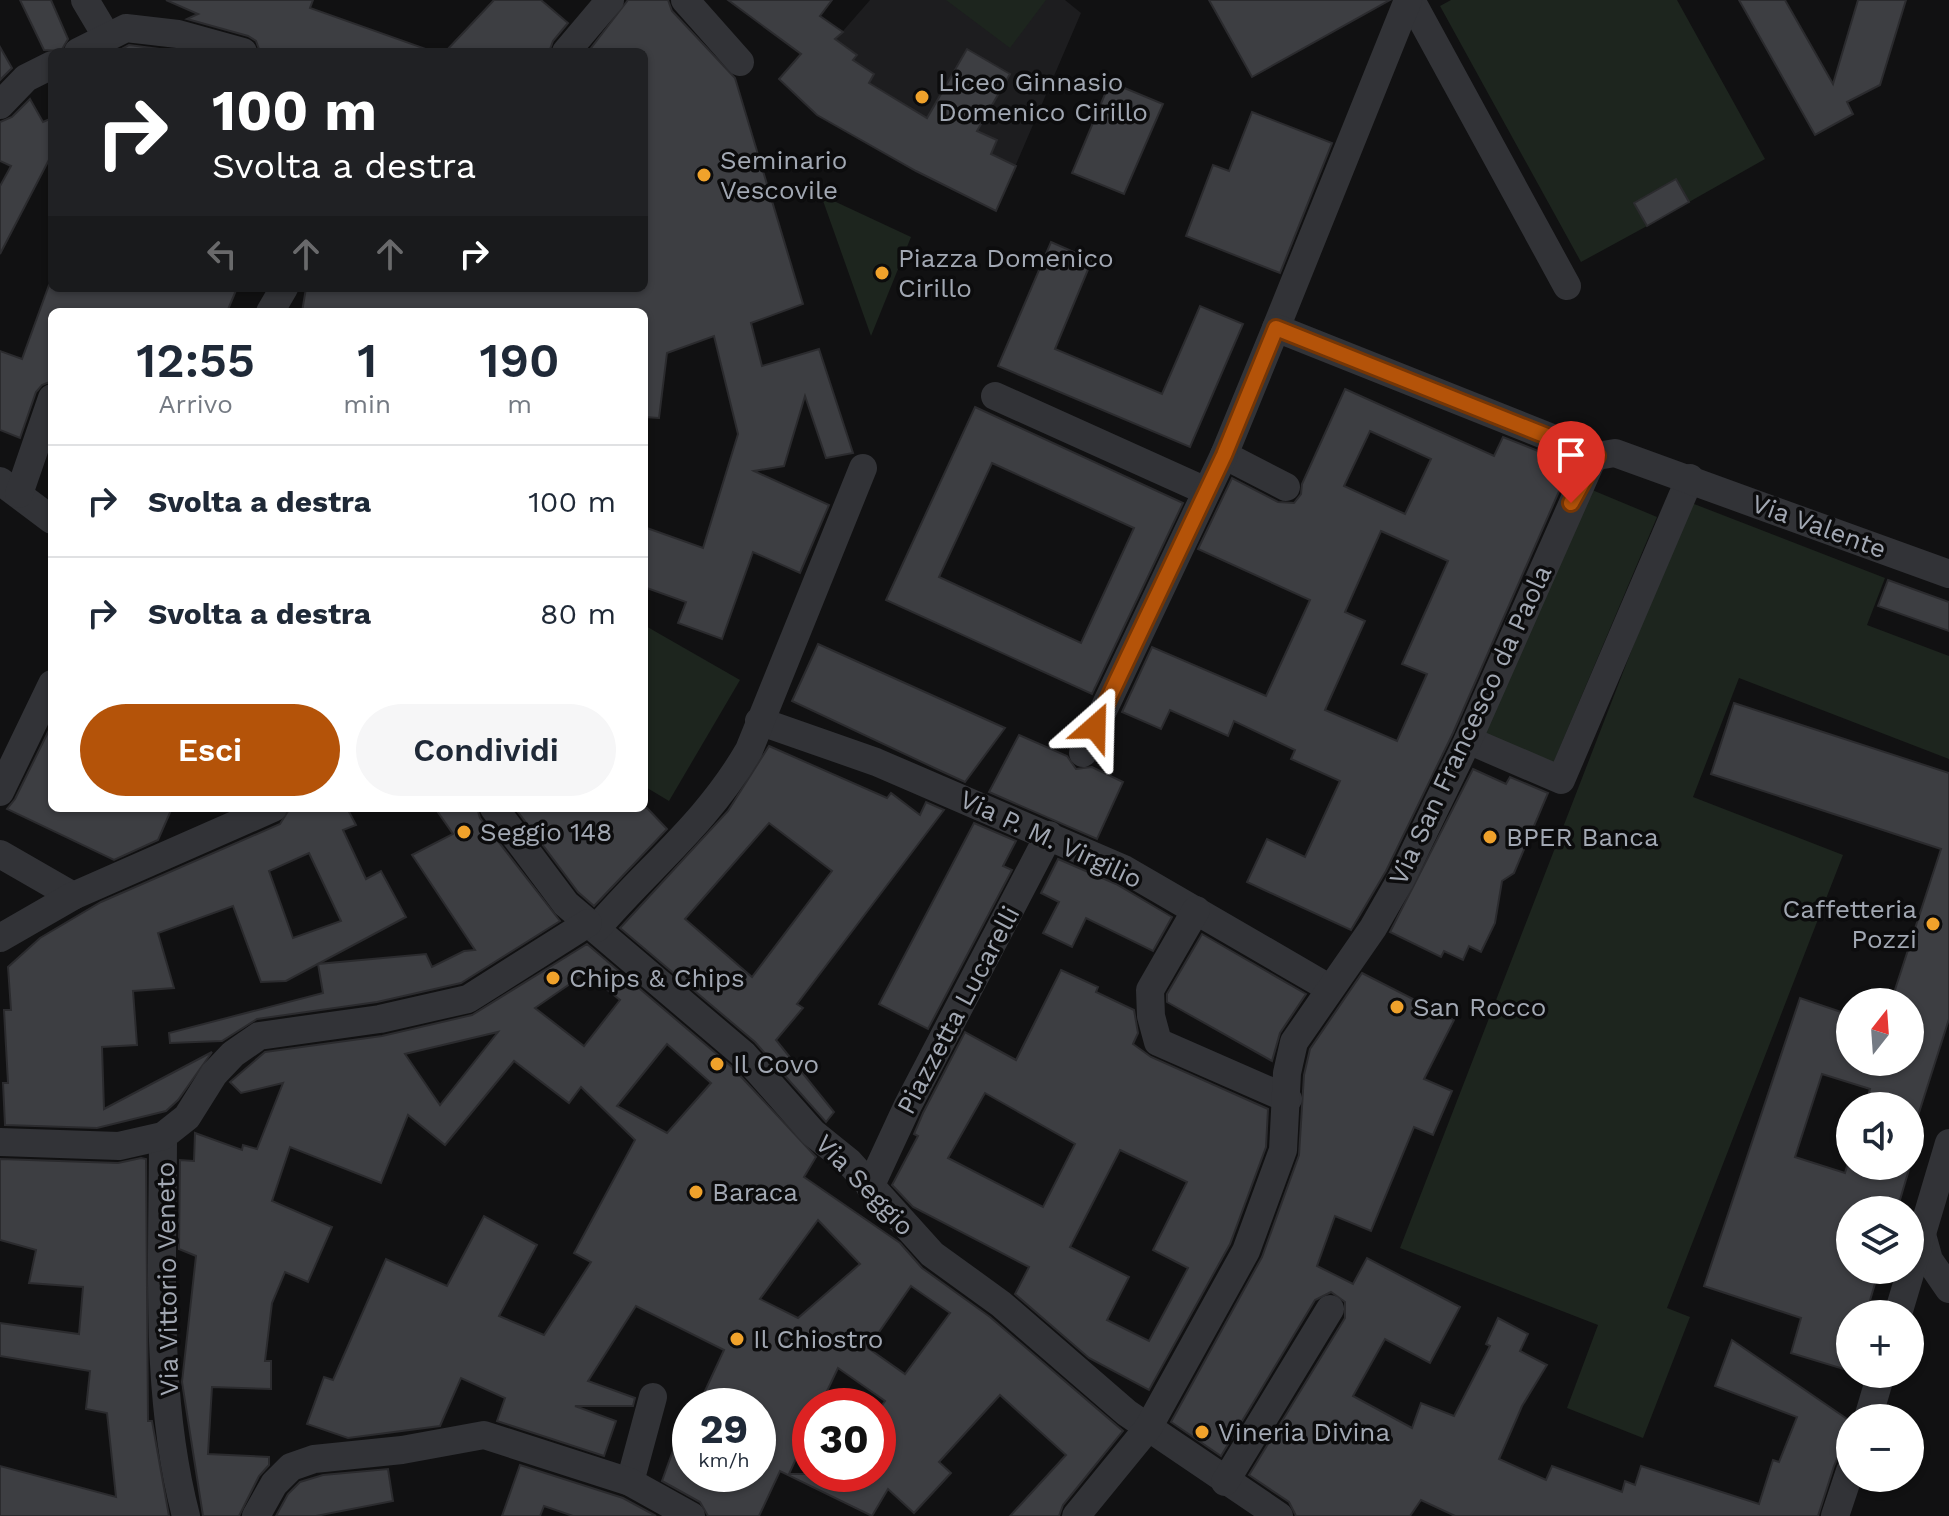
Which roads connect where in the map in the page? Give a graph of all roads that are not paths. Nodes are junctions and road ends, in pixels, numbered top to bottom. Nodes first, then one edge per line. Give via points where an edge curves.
1 (85, 0) edge
2 (610, 0) edge
3 (685, 0) edge
4 (1410, 0) edge
5 (107, 37) junction
6 (86, 48) edge
7 (229, 48) edge
8 (569, 48) edge
9 (740, 62) dead end
10 (48, 67) edge
11 (0, 105) edge
12 (1567, 286) dead end
13 (1276, 328) junction
14 (995, 396) dead end
15 (48, 407) edge
16 (1224, 455) junction
17 (1597, 456) junction
18 (863, 468) dead end
19 (1690, 478) junction
20 (1286, 487) dead end
21 (10, 488) edge
22 (1206, 491) junction
23 (48, 517) edge
24 (1949, 574) edge
25 (48, 692) edge
26 (759, 721) junction
27 (1468, 740) junction
28 (1083, 753) dead end
29 (0, 792) edge
30 (252, 812) edge
31 (497, 812) edge
32 (210, 820) edge
33 (1049, 835) junction
34 (0, 854) edge
35 (73, 896) junction
36 (1196, 910) junction
37 (592, 926) junction
38 (0, 938) edge
39 (1329, 988) junction
40 (1288, 1099) junction
41 (163, 1136) junction
42 (0, 1142) edge
43 (1949, 1143) edge
44 (870, 1187) junction
45 (1924, 1222) edge
46 (1924, 1242) edge
47 (1948, 1286) edge
48 (1330, 1309) dead end
49 (653, 1397) dead end
50 (1148, 1428) junction
51 (630, 1482) junction
52 (1225, 1482) junction
53 (1843, 1492) edge
54 (1261, 1511) edge
55 (186, 1516) edge
56 (256, 1516) edge
57 (691, 1516) edge
58 (1076, 1516) edge
59 (1835, 1516) edge

1 - 5 street
2 - 8 street
3 - 9 street
4 - 12 street
4 - 13 street
5 - 6 street
5 - 7 street via 126,28 178,34
10 - 11 street via 26,78
13 - 16 street
13 - 17 street
14 - 22 street
15 - 21 street
16 - 20 street
16 - 22 street
17 - 19 street via 1615,453
17 - 27 street, Via San Francesco da Paola via 1576,492
18 - 26 street
19 - 24 street, Via Valente
19 - 27 street via 1561,780
21 - 23 street
22 - 28 street
25 - 29 street
26 - 33 street, Via P. M. Virgilio via 876,762
26 - 37 street via 730,783 688,836
27 - 39 street, Via San Francesco da Paola via 1401,879
30 - 32 street
31 - 37 street, Via Seggio via 566,904
32 - 35 street
33 - 36 street, Via P. M. Virgilio
33 - 44 street, Piazzetta Lucarelli
34 - 35 street
35 - 38 street
36 - 39 street, Via P. M. Virgilio
36 - 40 street via 1150,990 1158,1042
37 - 41 street via 468,999 380,1019 259,1036 233,1054 187,1117
37 - 44 street, Via Seggio via 744,1055
39 - 40 street, Via San Francesco da Paola via 1294,1042
40 - 50 street, Via San Francesco da Paola via 1283,1150 1246,1251
41 - 42 street via 119,1146
41 - 55 street, Via Vittorio Veneto via 162,1336 177,1482
43 - 45 street
44 - 50 street, Via Seggio via 932,1254 1001,1304
46 - 47 street via 1929,1260
48 - 52 street
49 - 51 street
50 - 52 street, Via Seggio
50 - 58 street, Via San Francesco da Paola
51 - 56 street via 484,1435 314,1459 291,1467
51 - 57 street
52 - 54 street, Via Seggio
53 - 59 street

